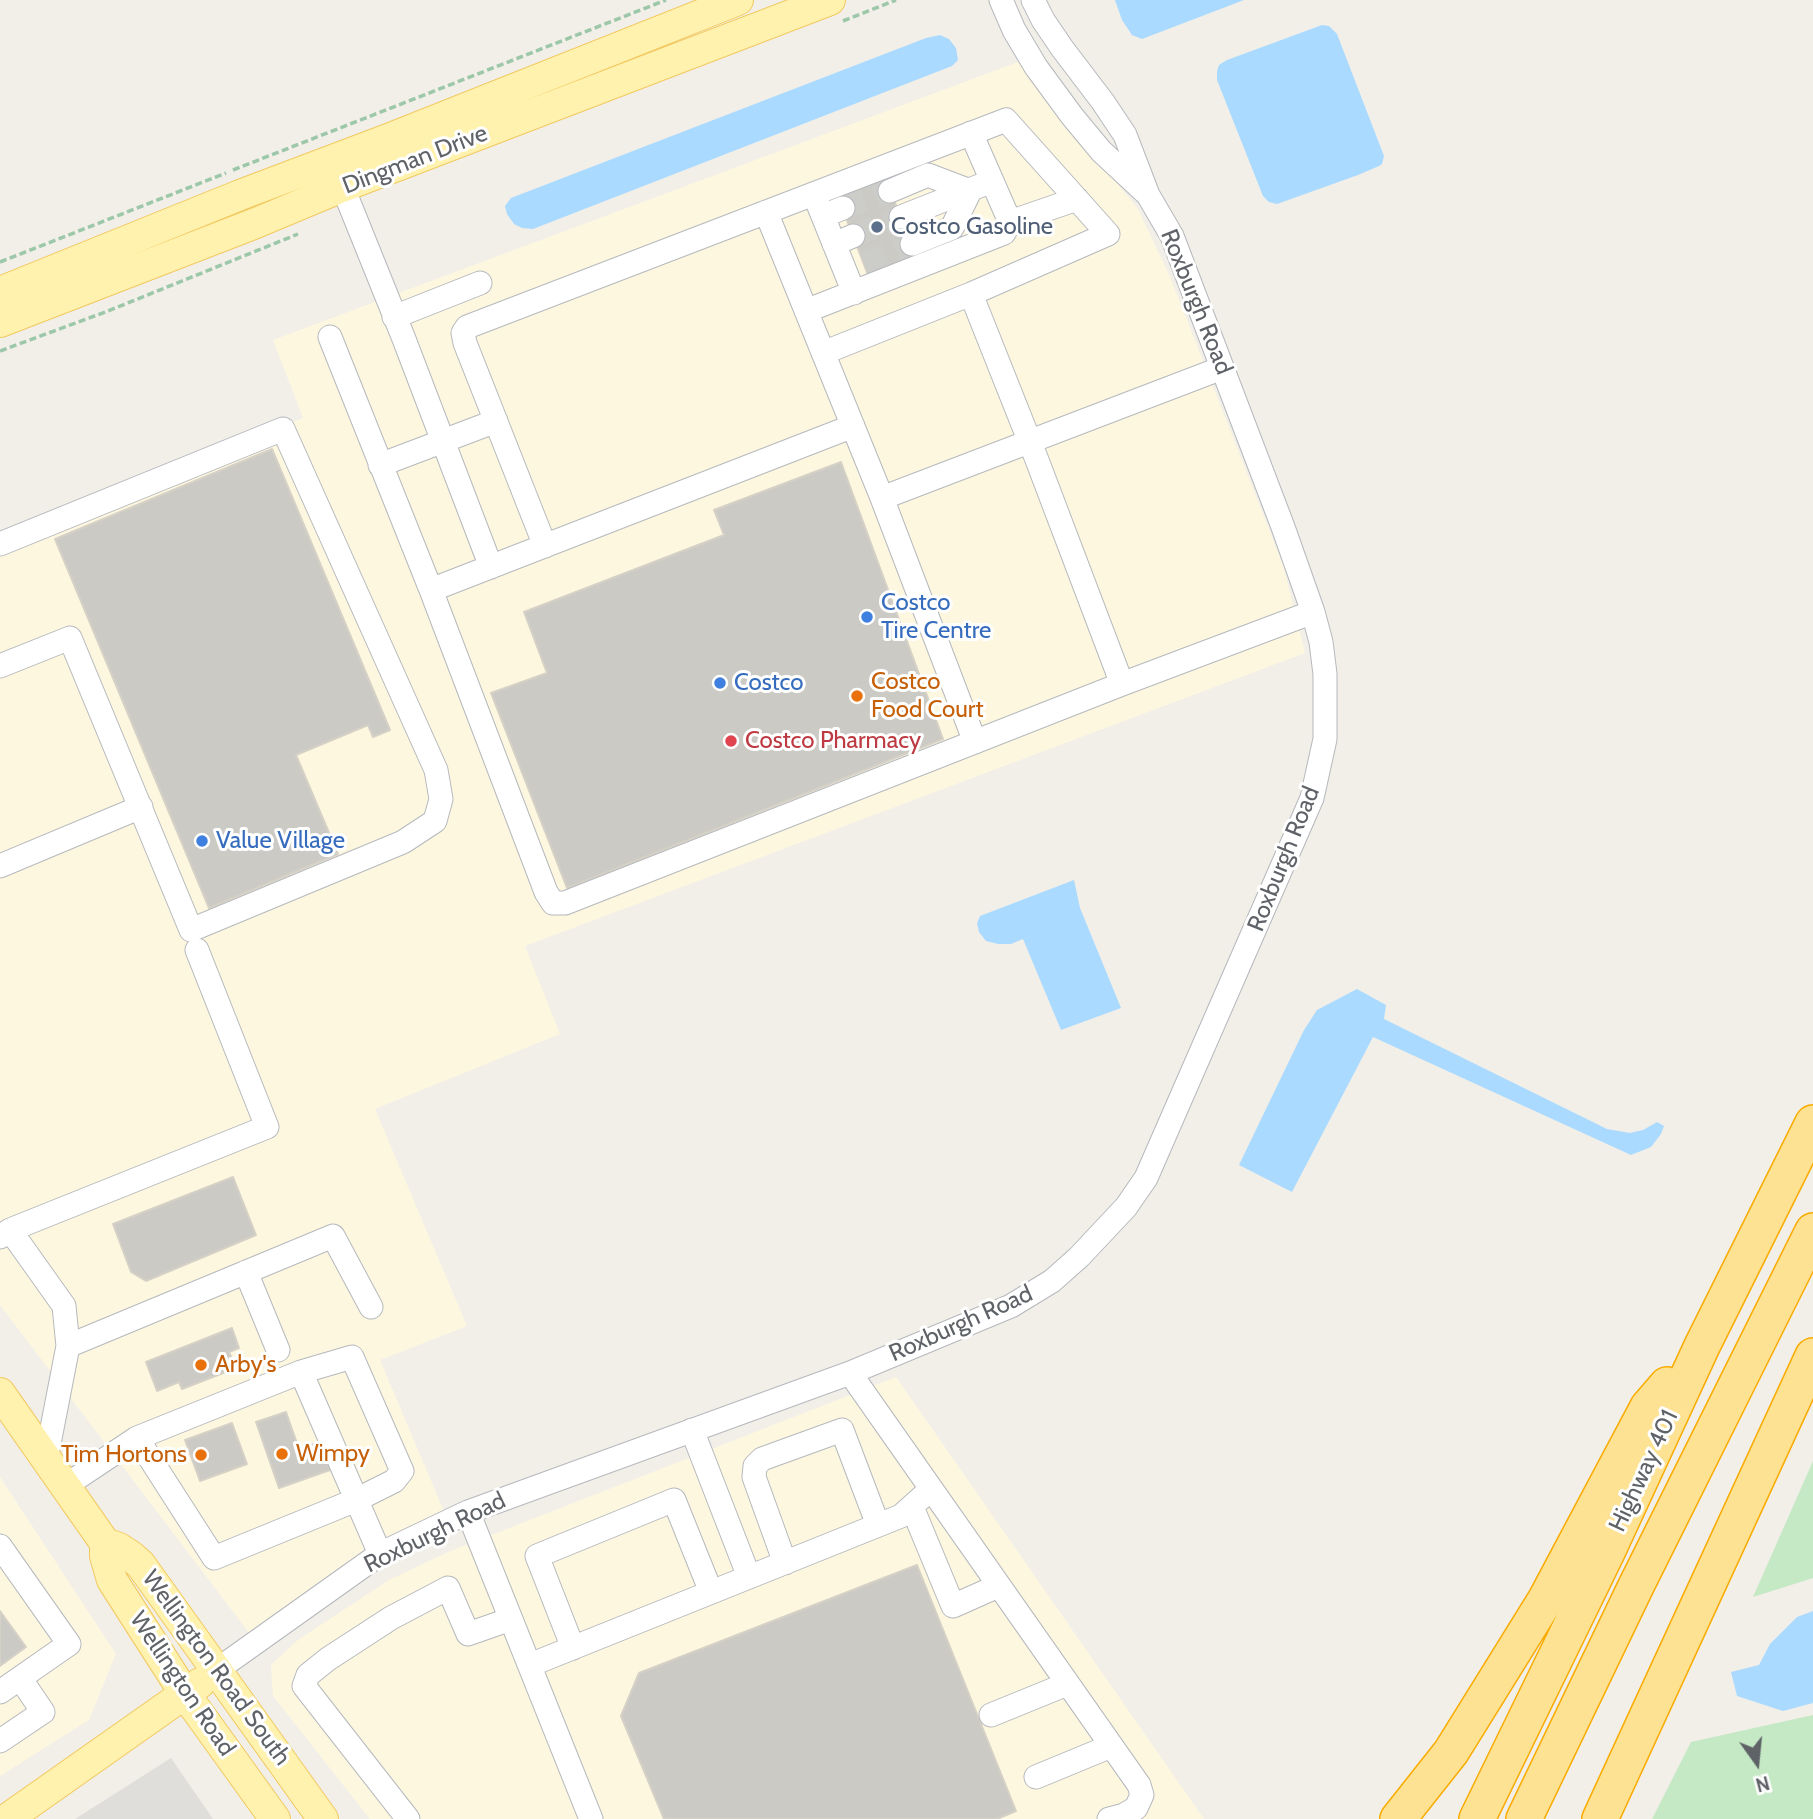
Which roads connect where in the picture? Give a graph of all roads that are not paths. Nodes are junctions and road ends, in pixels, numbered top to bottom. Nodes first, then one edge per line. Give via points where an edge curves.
1 (738, 0) edge
2 (830, 0) edge
3 (1000, 0) edge
4 (1033, 0) edge
5 (971, 133) junction
6 (337, 174) junction
7 (992, 181) junction
8 (890, 191) tunnel mouth
9 (970, 191) junction
10 (814, 194) junction
11 (1149, 195) junction
12 (1077, 199) junction
13 (766, 212) junction
14 (901, 217) tunnel mouth
15 (1010, 222) junction
16 (912, 244) tunnel mouth
17 (480, 283) dead end
18 (0, 292) edge
19 (853, 293) junction
20 (971, 294) junction
21 (806, 311) junction
22 (394, 317) junction
23 (0, 322) edge
24 (330, 337) dead end
25 (823, 353) junction
26 (1222, 368) junction
27 (496, 421) junction
28 (853, 426) junction
29 (443, 441) junction
30 (1030, 442) junction
31 (380, 465) junction
32 (883, 498) junction
33 (0, 544) edge
34 (545, 546) junction
35 (491, 566) junction
36 (430, 590) junction
37 (1313, 612) junction
38 (0, 666) edge
39 (1122, 684) junction
40 (975, 742) junction
41 (141, 807) junction
42 (0, 866) edge
43 (197, 950) dead end
44 (1813, 1123) edge
45 (1813, 1231) edge
46 (5, 1234) edge
47 (246, 1272) junction
48 (371, 1307) dead end
49 (68, 1346) junction
50 (1702, 1346) junction
51 (278, 1350) dead end
52 (1813, 1356) edge
53 (301, 1372) junction
54 (850, 1373) junction
55 (0, 1393) edge
56 (692, 1430) junction
57 (146, 1434) junction
58 (46, 1459) junction
59 (65, 1486) junction
60 (931, 1489) junction
61 (356, 1500) junction
62 (912, 1507) junction
63 (468, 1512) junction
64 (878, 1525) junction
65 (106, 1543) junction
66 (0, 1546) edge
67 (380, 1554) junction
68 (785, 1563) junction
69 (750, 1577) junction
70 (998, 1587) junction
71 (711, 1592) junction
72 (511, 1619) junction
73 (573, 1648) junction
74 (530, 1665) junction
75 (217, 1670) junction
76 (20, 1678) junction
77 (1067, 1684) junction
78 (0, 1692) edge
79 (186, 1693) junction
80 (991, 1715) dead end
81 (0, 1741) edge
82 (1111, 1746) junction
83 (1036, 1777) dead end
84 (14, 1816) edge
85 (275, 1819) edge
86 (323, 1819) edge
87 (408, 1819) edge
88 (591, 1819) edge
89 (1109, 1819) edge
90 (1398, 1819) edge
91 (1477, 1819) edge
92 (1524, 1819) edge
93 (1600, 1819) edge

1 - 6 main road, Dingman Drive
2 - 6 main road, Dingman Drive
3 - 11 street, Roxburgh Road via 1036,67 1072,116 1101,151
4 - 11 street, Roxburgh Road via 1125,135
5 - 7 street
5 - 10 street
5 - 12 street via 1006,120
6 - 18 main road, Dingman Drive via 240,195
6 - 22 street
6 - 23 main road, Dingman Drive via 257,223
7 - 9 street
7 - 15 street
8 - 9 street via 928,175
9 - 14 street
9 - 16 street via 952,228
10 - 13 street
10 - 19 street via 833,212 854,266
11 - 26 street, Roxburgh Road via 1172,236
12 - 15 street
12 - 20 street via 1108,234
13 - 21 street
13 - 27 street via 467,327 465,342
15 - 19 street via 1004,233
17 - 22 street
19 - 21 street
20 - 25 street
20 - 30 street
21 - 25 street
22 - 29 street
24 - 31 street
25 - 28 street
26 - 30 street
26 - 37 street, Roxburgh Road
27 - 29 street
27 - 34 street
28 - 32 street
28 - 34 street
29 - 31 street
29 - 35 street
30 - 32 street
30 - 39 street
31 - 36 street
32 - 40 street
33 - 41 street via 283,429 436,770 441,799 435,821 403,842 191,930
34 - 35 street
35 - 36 street
36 - 40 street via 553,904
37 - 39 street
37 - 54 street, Roxburgh Road via 1325,674 1325,738 1312,798 1146,1178 1126,1207 1052,1281 1011,1306
38 - 41 street via 70,638
39 - 40 street
41 - 42 street
43 - 46 street via 267,1127
44 - 50 highway, Highway 401
45 - 92 highway, Highway 401
46 - 49 street via 64,1306
47 - 48 street via 333,1236
47 - 49 street
47 - 51 street
49 - 58 street
50 - 90 highway via 1648,1407 1546,1599 1451,1752
50 - 91 highway, Highway 401
52 - 93 highway
53 - 57 street
53 - 61 street
53 - 61 street via 352,1357 402,1471 394,1481
54 - 56 street, Roxburgh Road
54 - 60 street
55 - 58 main road, Wellington Road South
56 - 63 street, Roxburgh Road
56 - 69 street
57 - 59 street
57 - 61 street via 214,1558
58 - 59 main road, Wellington Road South
59 - 65 main road, Wellington Road South
60 - 62 street
60 - 70 street
61 - 67 street
62 - 64 street
62 - 70 street via 953,1606
63 - 67 street, Roxburgh Road
63 - 72 street
64 - 68 street
64 - 68 street via 842,1430 762,1459 755,1466 754,1477
65 - 75 main road, Wellington Road South via 141,1564
65 - 79 main road, Wellington Road via 112,1580
66 - 76 street via 69,1644
67 - 75 street, Roxburgh Road
68 - 69 street
69 - 71 street
70 - 77 street
71 - 73 street
71 - 73 street via 674,1500 537,1556
72 - 74 street
72 - 87 street via 468,1634 448,1588 391,1618 309,1675 304,1686
73 - 74 street
74 - 88 street
75 - 79 main road, Roxburgh Road
75 - 86 main road, Wellington Road South
76 - 78 street
76 - 81 street via 43,1712
77 - 80 street
77 - 82 street
79 - 84 main road, Roxburgh Road
79 - 85 main road, Wellington Road
82 - 83 street
82 - 89 street via 1142,1795 1136,1808

